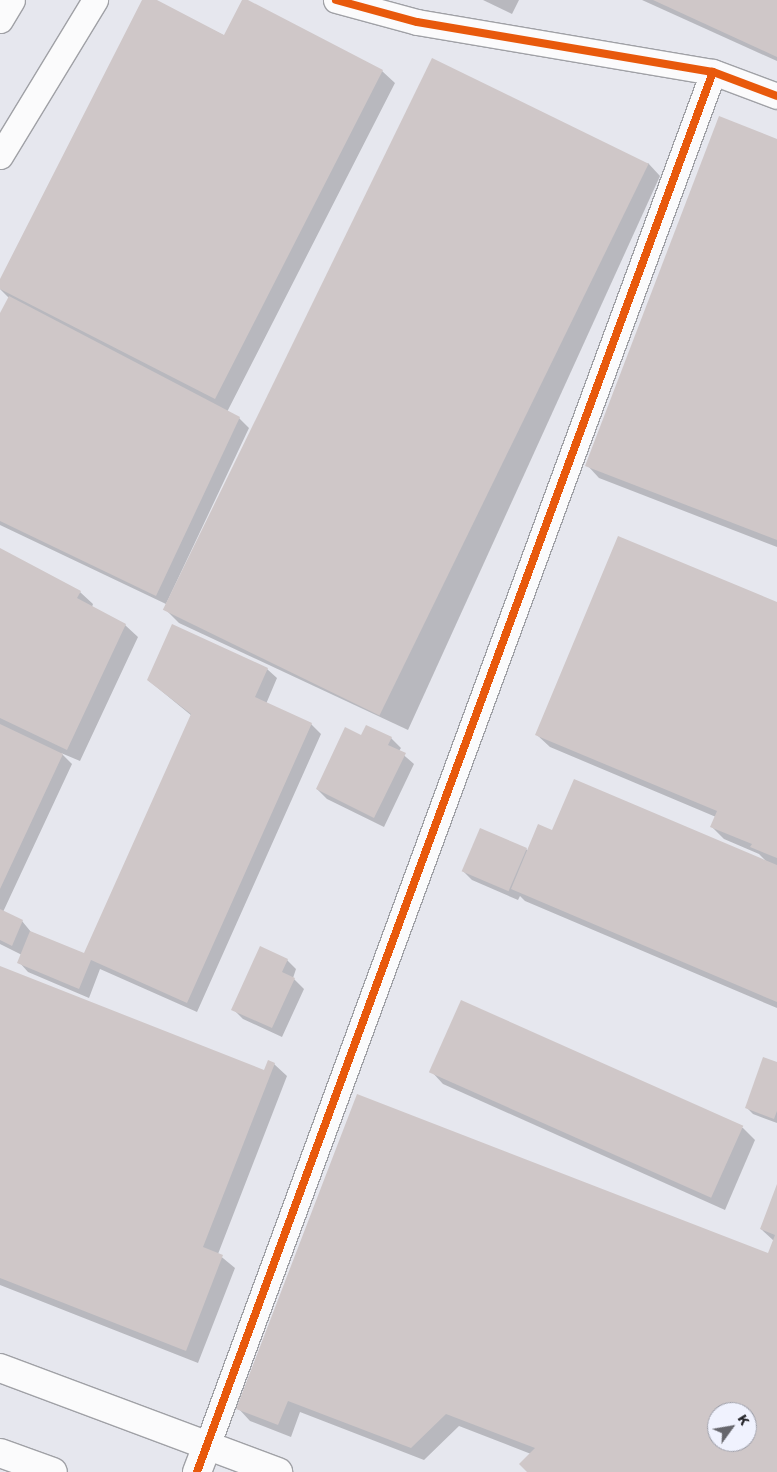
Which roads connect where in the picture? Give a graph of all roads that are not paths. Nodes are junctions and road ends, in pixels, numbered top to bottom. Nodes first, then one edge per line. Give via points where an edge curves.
1 (12, 0) edge
2 (95, 0) edge
3 (336, 0) edge
4 (0, 20) edge
5 (712, 72) junction
6 (777, 96) edge
7 (0, 156) edge
8 (0, 1368) edge
9 (206, 1446) junction
10 (0, 1452) edge
11 (53, 1472) edge
12 (196, 1472) edge
13 (278, 1472) edge

1 - 4 street
2 - 7 street
3 - 5 street via 417,22
5 - 6 street
5 - 9 street
8 - 9 street
9 - 12 street
9 - 13 street
10 - 11 street

